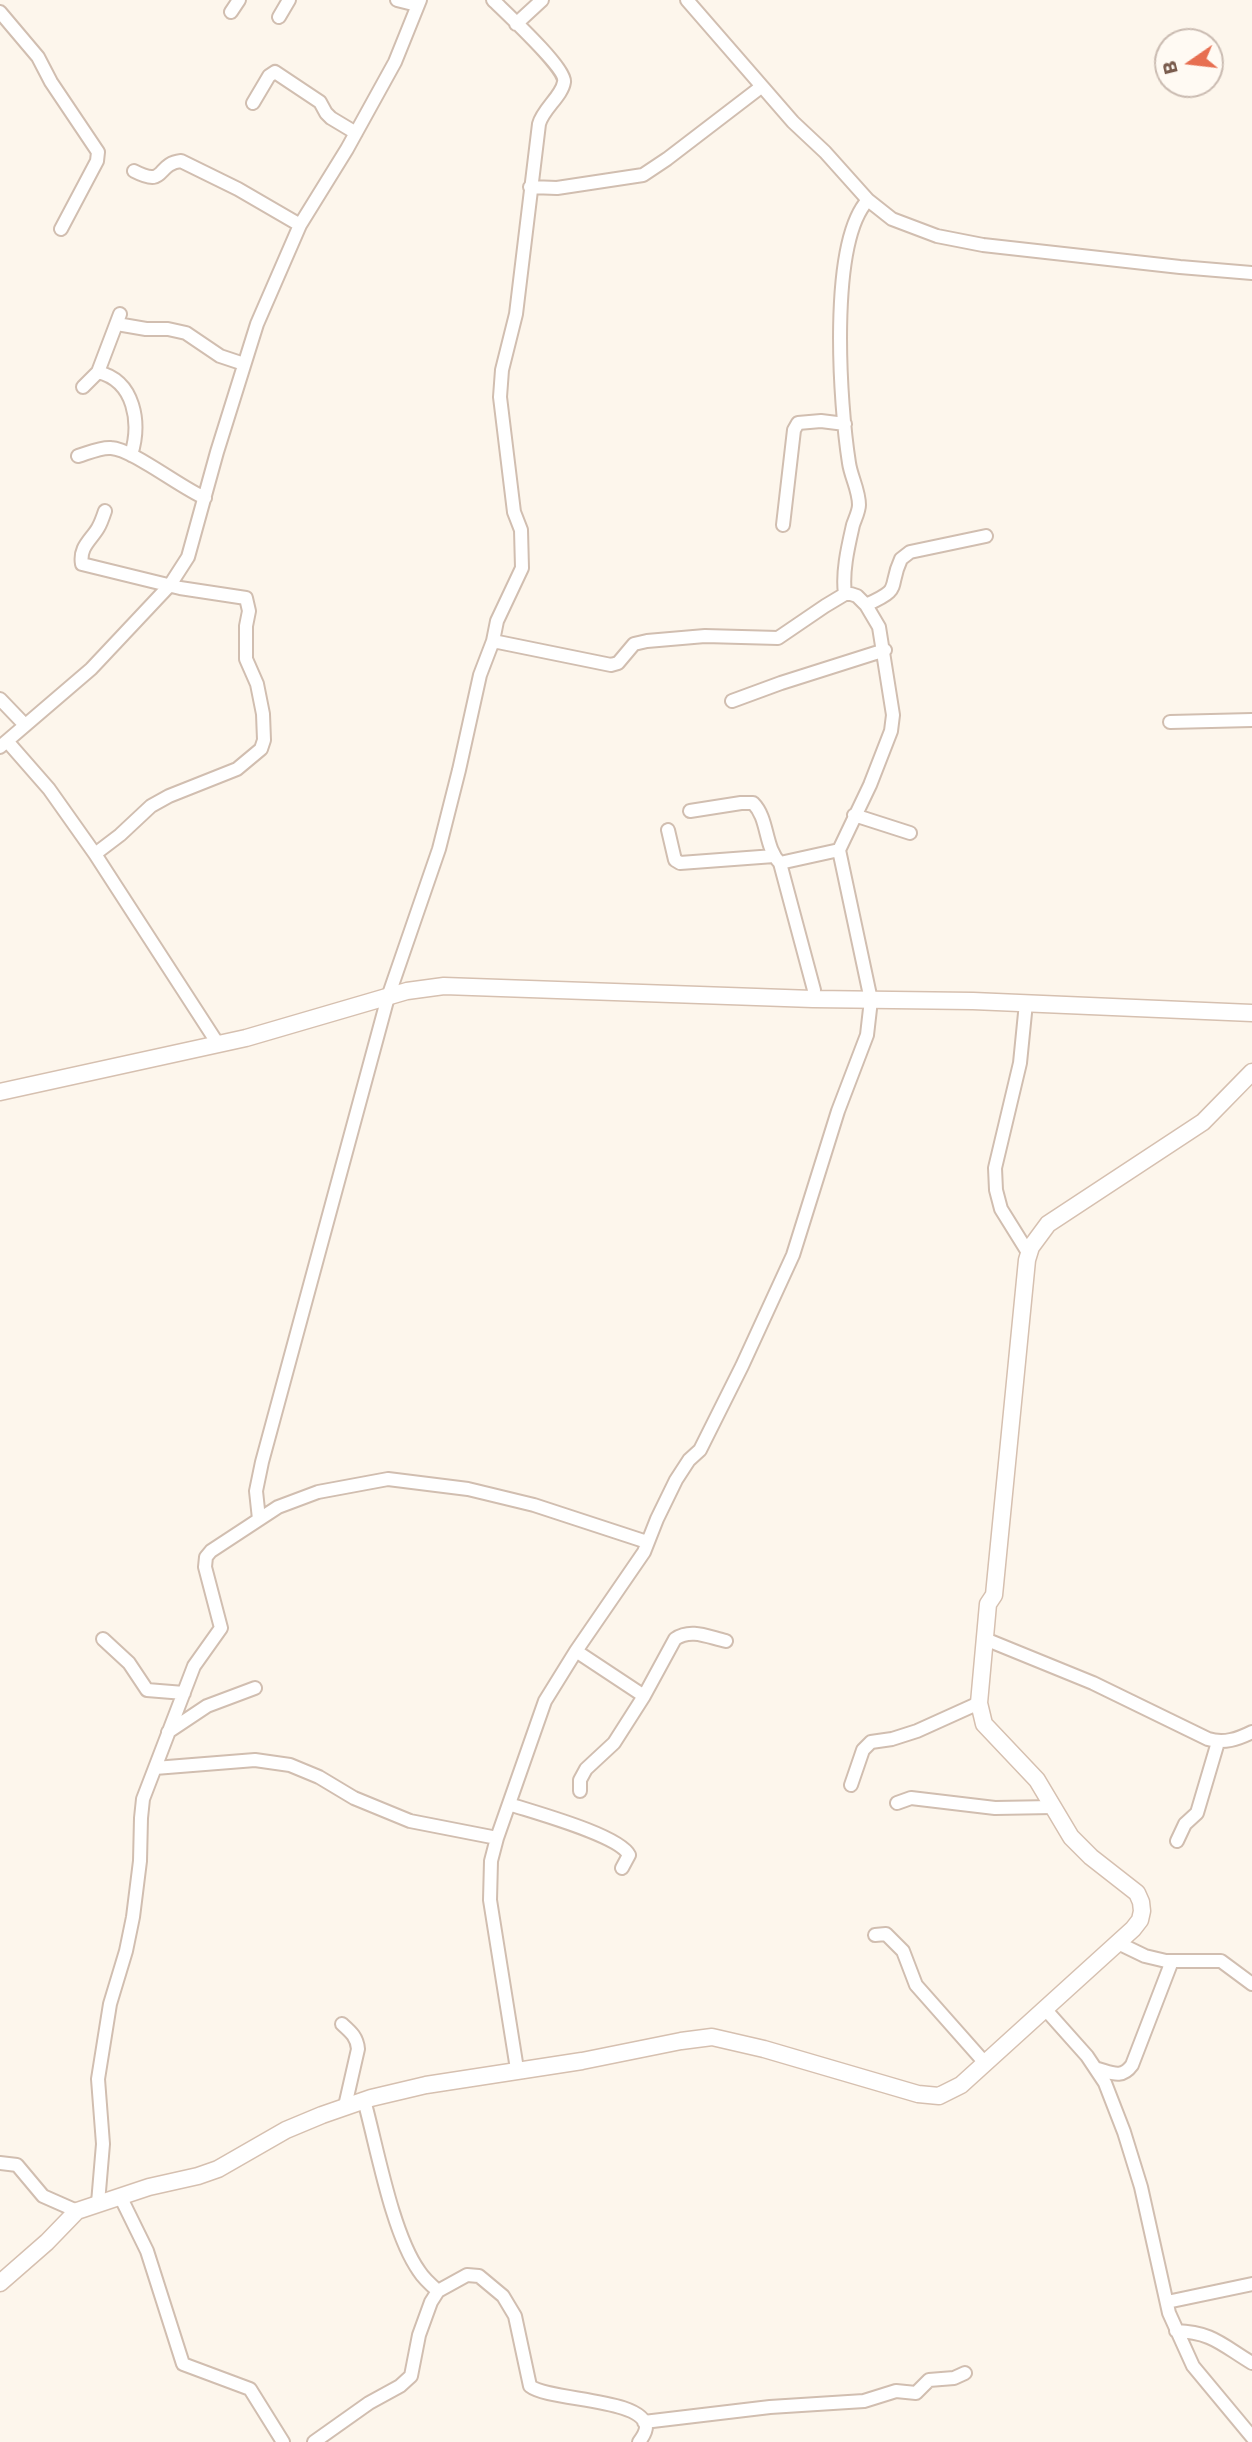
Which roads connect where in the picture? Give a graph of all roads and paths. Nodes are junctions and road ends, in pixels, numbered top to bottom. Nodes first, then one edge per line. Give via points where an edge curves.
1 (239, 0) edge
2 (289, 0) edge
3 (397, 0) edge
4 (493, 0) edge
5 (542, 0) edge
6 (687, 0) edge
7 (419, 3) edge
8 (0, 12) edge
9 (231, 12) dead end
10 (279, 17) dead end
11 (516, 24) junction
12 (761, 87) junction
13 (253, 103) dead end
14 (356, 133) junction
15 (134, 171) dead end
16 (530, 187) junction
17 (868, 200) junction
18 (300, 225) junction
19 (61, 229) dead end
20 (1252, 273) edge
21 (244, 364) junction
22 (98, 372) junction
23 (83, 387) dead end
24 (845, 424) junction
25 (131, 455) junction
26 (78, 456) dead end
27 (205, 498) junction
28 (105, 511) dead end
29 (783, 525) dead end
30 (986, 537) dead end
31 (170, 585) junction
32 (845, 594) junction
33 (866, 605) junction
34 (493, 641) junction
35 (885, 650) junction
36 (0, 699) edge
37 (732, 701) dead end
38 (1252, 720) edge
39 (1170, 722) dead end
40 (24, 724) junction
41 (4, 744) edge
42 (690, 811) dead end
43 (854, 815) junction
44 (668, 830) dead end
45 (910, 833) dead end
46 (839, 850) junction
47 (95, 854) junction
48 (777, 860) junction
49 (388, 997) junction
50 (813, 999) junction
51 (871, 1000) junction
52 (1026, 1003) junction
53 (1252, 1013) edge
54 (219, 1044) junction
55 (1252, 1072) edge
56 (0, 1092) edge
57 (1029, 1254) junction
58 (259, 1519) junction
59 (647, 1542) junction
60 (103, 1639) dead end
61 (985, 1639) junction
62 (726, 1641) dead end
63 (576, 1651) junction
64 (255, 1688) dead end
65 (184, 1693) junction
66 (644, 1696) junction
67 (979, 1703) junction
68 (168, 1732) junction
69 (1252, 1732) edge
70 (1218, 1742) junction
71 (155, 1768) junction
72 (851, 1786) dead end
73 (580, 1791) dead end
74 (897, 1803) dead end
75 (509, 1804) junction
76 (1052, 1807) junction
77 (497, 1838) junction
78 (1177, 1841) dead end
79 (622, 1868) dead end
80 (875, 1935) dead end
81 (1118, 1943) junction
82 (1172, 1961) junction
83 (1252, 1984) edge
84 (1046, 2010) junction
85 (342, 2024) dead end
86 (985, 2063) junction
87 (1098, 2069) junction
88 (517, 2070) junction
89 (364, 2100) junction
90 (345, 2106) junction
91 (0, 2163) edge
92 (120, 2196) junction
93 (98, 2203) junction
94 (77, 2211) junction
95 (0, 2283) edge
96 (1252, 2284) edge
97 (438, 2291) junction
98 (1167, 2302) junction
99 (1176, 2331) junction
100 (1252, 2363) edge
101 (965, 2373) dead end
102 (645, 2422) junction
103 (1252, 2437) edge
104 (283, 2442) edge
105 (314, 2442) edge
106 (639, 2442) edge

1 - 9 street
2 - 10 street
3 - 7 street
4 - 11 street
5 - 11 street
6 - 12 street
7 - 14 street via 396,62
8 - 19 street via 38,57 98,152
11 - 16 street via 564,77 564,84 540,117
12 - 16 street via 643,174 556,188
12 - 17 street
13 - 14 street via 275,72
14 - 18 street
15 - 18 street via 157,177 173,162 181,161
16 - 34 street via 516,314 500,397 523,562
17 - 20 street via 915,230 983,245
17 - 24 street via 856,216 841,297
18 - 21 street
21 - 22 street via 220,356 186,333 138,328 119,319
21 - 27 street
22 - 23 street
22 - 25 street via 111,375 130,397 137,432
24 - 29 street via 798,423
24 - 32 street via 859,506 846,559
25 - 26 street via 108,448
25 - 27 street
27 - 31 street via 188,557
28 - 31 street via 89,538 82,564
30 - 33 street via 910,552 901,559 888,595
31 - 40 street via 80,680
31 - 47 street via 246,598 245,650 261,696 264,740 261,749 237,769 150,806
32 - 33 street via 857,596
32 - 34 street via 778,638 705,636 647,641 634,644 611,665
33 - 35 street
34 - 49 street via 480,674 439,849
35 - 37 street
35 - 43 street via 891,731
36 - 40 street
38 - 39 street
40 - 41 street
41 - 47 street via 49,789
42 - 48 street via 753,803
43 - 45 street
43 - 46 street
44 - 48 street via 675,860 680,863
46 - 48 street
46 - 51 street
47 - 54 street
48 - 50 street
49 - 50 street via 444,986
49 - 54 street
49 - 58 street via 262,1462 256,1491
50 - 51 street
51 - 52 street
51 - 59 street via 867,1035 793,1255 700,1450 676,1480
52 - 53 street
52 - 57 street via 1020,1063 995,1168 1001,1209
54 - 56 street
55 - 57 street via 1203,1122 1048,1224
57 - 61 street via 994,1595 988,1604
58 - 59 street via 318,1492 388,1479 468,1489 534,1505
58 - 65 street via 206,1557 221,1628 194,1666
59 - 63 street
60 - 65 street via 129,1663 147,1690
61 - 67 street
61 - 70 street
62 - 66 street via 696,1633 679,1636
63 - 66 street
63 - 75 street via 545,1702
64 - 68 street via 208,1706
65 - 68 street
66 - 73 street via 614,1743 586,1769
67 - 72 street via 917,1731 871,1742 863,1750
67 - 76 street via 984,1724 1037,1780
68 - 71 street
69 - 70 street
70 - 78 street via 1197,1812
71 - 77 street via 256,1760 290,1765 410,1821
71 - 93 street via 144,1799 133,1917 110,2004 98,2079 103,2144
74 - 76 street via 911,1798 995,1808
75 - 77 street
75 - 79 street via 619,1845 629,1855
76 - 81 street via 1071,1837 1137,1893 1140,1920
77 - 88 street via 490,1900
80 - 86 street via 886,1934 898,1944 916,1984
81 - 82 street via 1145,1956
81 - 84 street
82 - 83 street via 1221,1961
82 - 87 street via 1132,2065 1120,2075
84 - 86 street
84 - 87 street
85 - 90 street via 353,2034 358,2049
86 - 88 street via 939,2096 712,2037
87 - 98 street via 1141,2187
88 - 89 street
89 - 90 street
89 - 97 street via 405,2243 418,2270
90 - 92 street via 286,2130 218,2169
91 - 94 street via 17,2165 43,2196
92 - 93 street
92 - 104 street via 147,2251 183,2364 250,2389
93 - 94 street
94 - 95 street
96 - 98 street
97 - 102 street via 467,2275 479,2276 503,2296 515,2316 530,2386 540,2392 625,2408
97 - 105 street via 426,2313 411,2376
98 - 99 street
99 - 100 street via 1214,2338
99 - 103 street via 1193,2366
101 - 102 street via 929,2380 916,2393 896,2391 864,2401
102 - 106 street

